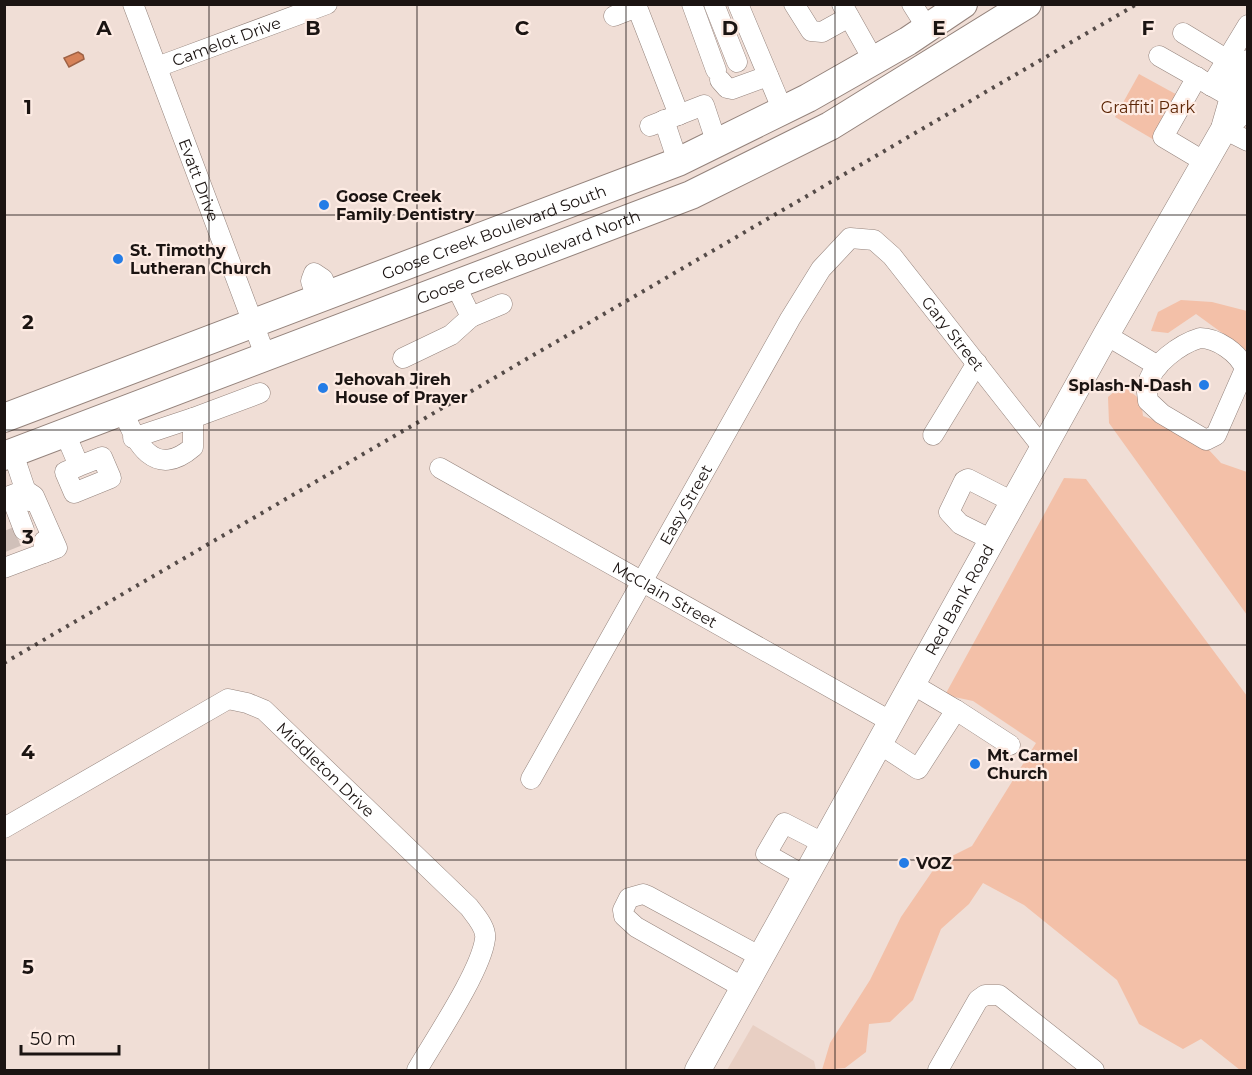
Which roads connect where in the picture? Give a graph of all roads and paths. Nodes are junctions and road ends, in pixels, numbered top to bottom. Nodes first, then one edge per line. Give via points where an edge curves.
1 (133, 4) edge
2 (327, 4) edge
3 (692, 4) edge
4 (714, 4) edge
5 (738, 4) edge
6 (794, 4) edge
7 (912, 4) edge
8 (1027, 4) edge
9 (641, 6) edge
10 (958, 6) edge
11 (845, 11) edge
12 (614, 16) dead end
13 (1248, 25) edge
14 (748, 28) junction
15 (927, 28) junction
16 (1183, 33) dead end
17 (726, 36) junction
18 (1159, 56) dead end
19 (873, 61) junction
20 (1239, 64) edge
21 (157, 67) junction
22 (741, 73) junction
23 (768, 76) junction
24 (1222, 91) edge
25 (783, 111) junction
26 (664, 120) junction
27 (1224, 129) junction
28 (1248, 141) edge
29 (717, 144) junction
30 (678, 162) junction
31 (1205, 162) junction
32 (850, 238) joint
33 (455, 284) junction
34 (502, 304) dead end
35 (471, 317) junction
36 (254, 323) junction
37 (1106, 335) junction
38 (265, 355) junction
39 (403, 358) dead end
40 (977, 363) junction
41 (1158, 366) junction
42 (192, 383) junction
43 (260, 393) dead end
44 (123, 410) junction
45 (197, 416) junction
46 (4, 418) edge
47 (65, 433) junction
48 (933, 435) dead end
49 (134, 438) junction
50 (1042, 448) junction
51 (9, 454) edge
52 (79, 466) dead end
53 (440, 468) dead end
54 (13, 495) edge
55 (1013, 502) junction
56 (992, 540) junction
57 (27, 545) edge
58 (639, 582) junction
59 (912, 684) junction
60 (956, 711) junction
61 (884, 732) junction
62 (1010, 745) dead end
63 (531, 779) dead end
64 (4, 828) edge
65 (823, 843) junction
66 (805, 876) junction
67 (761, 957) junction
68 (744, 988) junction
69 (699, 1070) edge
70 (417, 1071) edge
71 (938, 1071) edge
72 (1094, 1071) edge

1 - 21 street, Evatt Drive
2 - 21 street, Camelot Drive
3 - 22 street via 718,75 727,88
4 - 17 street
5 - 14 street
6 - 11 street via 811,31 822,32
7 - 15 street
8 - 33 highway, Goose Creek Boulevard North via 830,126 752,166 691,195
9 - 12 street
9 - 26 street
10 - 15 highway, Goose Creek Boulevard South
11 - 19 street
13 - 20 street
14 - 17 street
14 - 23 street
15 - 19 highway, Goose Creek Boulevard South
16 - 20 street
17 - 22 street
18 - 24 street
19 - 25 highway, Goose Creek Boulevard South
20 - 24 main road, Red Bank Road
21 - 36 street, Evatt Drive
22 - 23 street
23 - 25 street
24 - 27 main road, Red Bank Road
24 - 31 street via 1163,137
25 - 29 highway, Goose Creek Boulevard South
26 - 29 street via 704,105
26 - 30 street
27 - 28 street
27 - 31 main road, Red Bank Road
29 - 30 highway, Goose Creek Boulevard South
30 - 36 highway, Goose Creek Boulevard South
31 - 37 main road, Red Bank Road
32 - 40 street, Gary Street via 874,240 892,256
32 - 58 street, Easy Street via 814,279
33 - 35 street
33 - 38 highway, Goose Creek Boulevard North
34 - 35 street
35 - 39 street via 451,335
36 - 38 street, Evatt Drive
36 - 46 highway, Goose Creek Boulevard South
37 - 41 street
37 - 50 main road, Red Bank Road
38 - 42 highway, Goose Creek Boulevard North
40 - 48 street
40 - 50 street, Gary Street
41 - 41 street via 1147,386 1148,401 1206,440 1216,435 1245,369 1240,357 1208,338 1200,338 1185,343
42 - 44 highway, Goose Creek Boulevard North
42 - 45 street
43 - 45 street
44 - 47 highway, Goose Creek Boulevard North
44 - 49 street
45 - 49 street
45 - 49 street via 193,447 185,454 160,460 146,453
47 - 51 highway, Goose Creek Boulevard North
47 - 52 street
50 - 55 main road, Red Bank Road
51 - 54 street
53 - 58 street, McClain Street
54 - 57 street
54 - 57 street via 34,496 57,548
55 - 56 main road, Red Bank Road
55 - 56 street via 975,481 964,482 949,512 960,524
56 - 59 main road, Red Bank Road
58 - 61 street, McClain Street
58 - 63 street, Easy Street
59 - 60 street
59 - 61 main road, Red Bank Road
60 - 61 street, McClain Street via 918,769
60 - 62 street
61 - 65 main road, Red Bank Road
64 - 70 street, Middleton Drive via 228,699 264,710 469,907 480,922 486,938 473,972
65 - 66 main road, Red Bank Road
65 - 66 street via 784,823 766,854
66 - 67 main road, Red Bank Road
67 - 68 main road, Red Bank Road
67 - 68 street via 648,896 629,898 624,916 636,927
68 - 69 main road, Red Bank Road
71 - 72 street via 978,999 985,995 999,995

